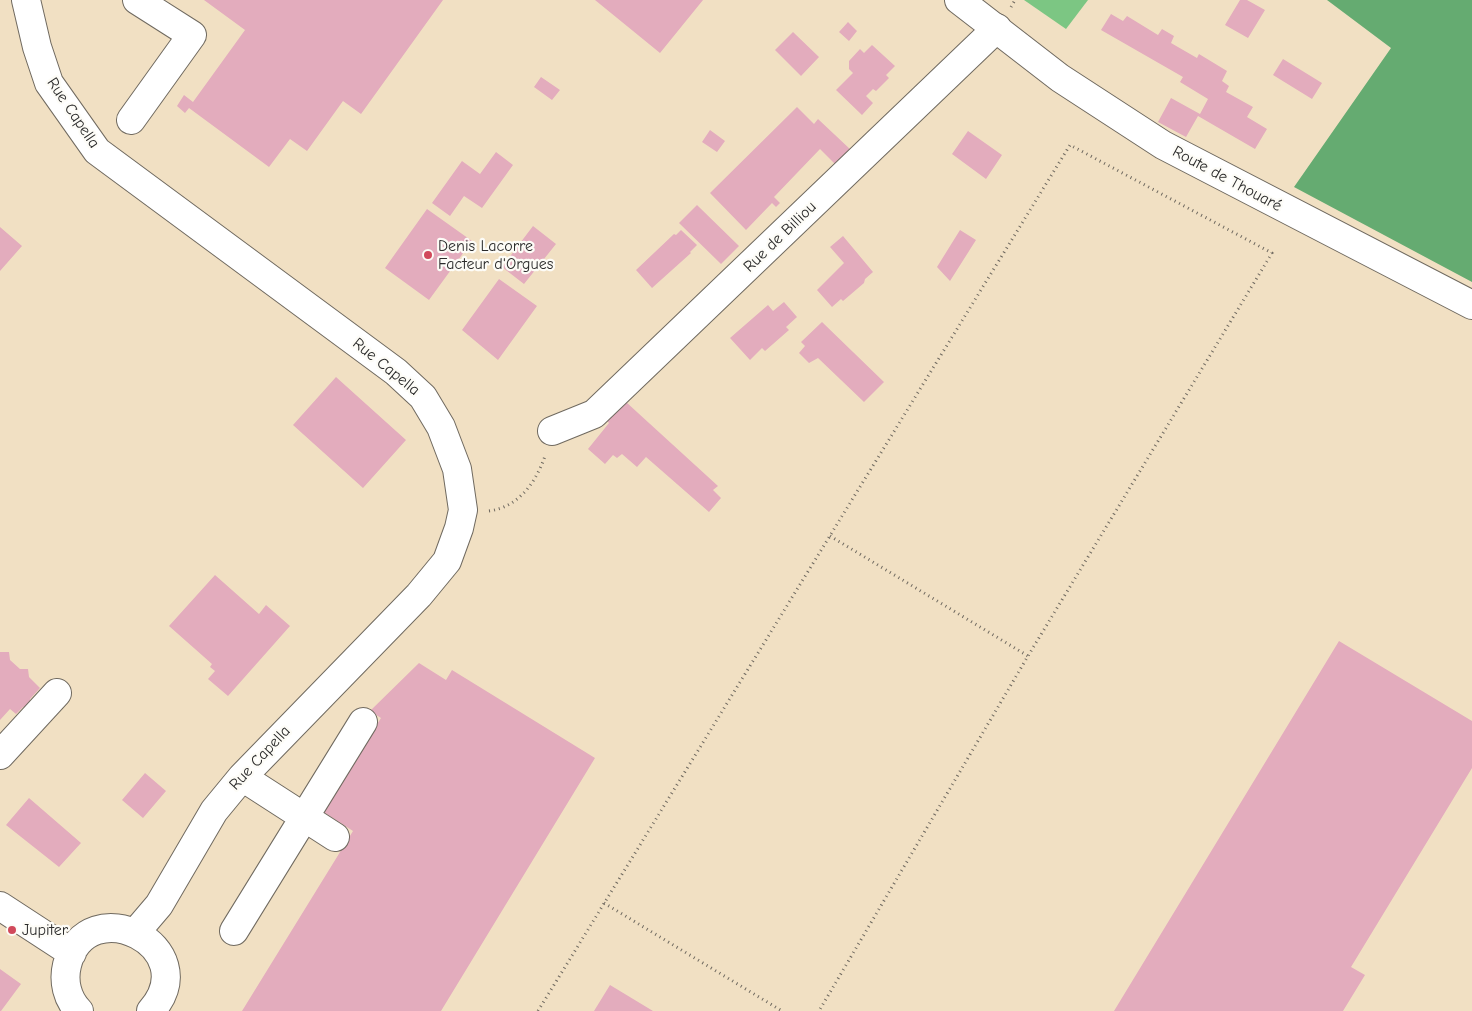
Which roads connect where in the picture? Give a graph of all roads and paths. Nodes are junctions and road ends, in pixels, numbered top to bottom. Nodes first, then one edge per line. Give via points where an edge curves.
1 (26, 0) edge
2 (137, 0) edge
3 (959, 0) edge
4 (997, 28) junction
5 (130, 120) dead end
6 (1472, 306) edge
7 (552, 431) joint
8 (463, 510) junction
9 (830, 536) junction
10 (1028, 656) junction
11 (57, 693) dead end
12 (363, 722) dead end
13 (0, 755) edge
14 (242, 777) junction
15 (305, 818) junction
16 (335, 837) dead end
17 (604, 903) junction
18 (0, 906) edge
19 (234, 931) dead end
20 (136, 932) junction
21 (72, 953) junction
22 (160, 1008) edge
23 (79, 1011) edge
24 (538, 1011) edge
25 (782, 1011) edge
26 (819, 1011) edge

1 - 8 street, Rue Capella via 49,83 97,151 396,372 423,397 441,427 457,469
2 - 5 street via 192,35
3 - 4 street, Route de Thouaré
4 - 6 street, Route de Thouaré via 1060,78 1163,145
4 - 7 street, Rue de Billiou via 594,414
7 - 8 path via 539,474 526,491 499,509
8 - 14 street, Rue Capella via 447,561 419,595
9 - 10 path
9 - 10 path via 1070,145 1272,253
9 - 17 path
10 - 26 path
11 - 13 street
12 - 15 street
14 - 15 street
14 - 20 street, Rue Capella via 214,811 159,905
15 - 16 street
15 - 19 street
17 - 24 path
17 - 25 path
18 - 21 street
20 - 21 street via 105,928 86,937
20 - 22 street via 153,944 163,963
21 - 23 street via 66,980 70,999

